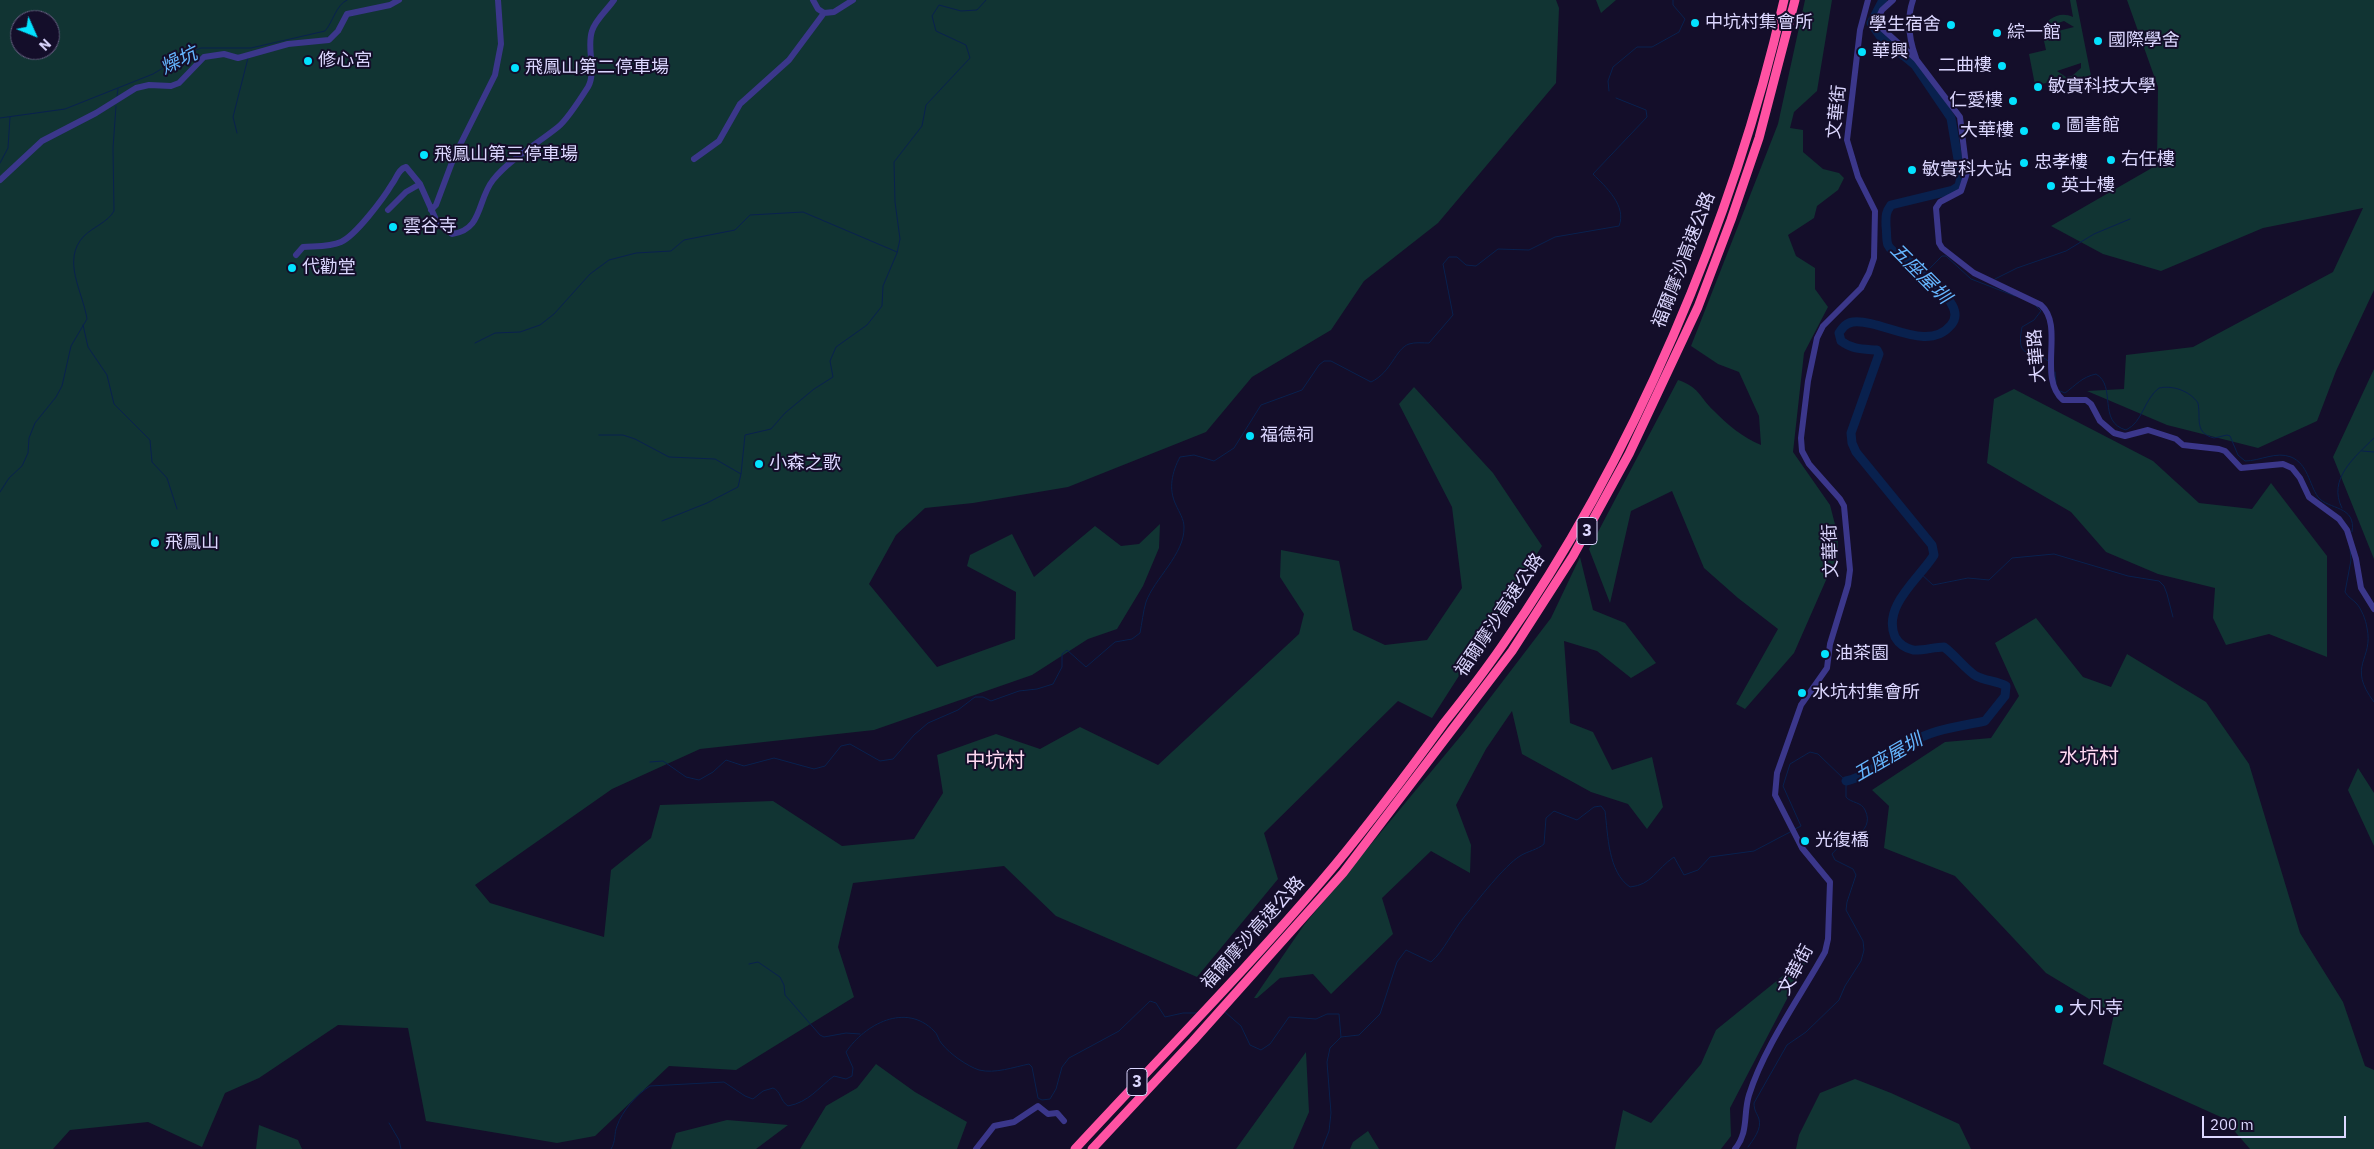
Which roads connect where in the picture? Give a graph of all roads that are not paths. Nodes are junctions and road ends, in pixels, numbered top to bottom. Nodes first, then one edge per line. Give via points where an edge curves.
1 (399, 0) edge
2 (498, 0) edge
3 (614, 0) edge
4 (813, 0) edge
5 (853, 0) edge
6 (1784, 0) edge
7 (1795, 0) edge
8 (1868, 0) edge
9 (1893, 0) edge
10 (1913, 0) edge
11 (824, 14) junction
12 (500, 33) junction
13 (507, 49) dead end
14 (1916, 59) junction
15 (694, 159) dead end
16 (0, 180) edge
17 (420, 184) junction
18 (388, 210) dead end
19 (430, 210) junction
20 (296, 255) dead end
21 (2374, 609) edge
22 (1064, 1121) dead end
23 (976, 1149) edge
24 (1075, 1149) edge
25 (1092, 1149) edge
26 (1735, 1149) edge

1 - 16 street via 347,14 329,40 288,44 238,58 224,54 204,57 179,84 136,88 42,141
2 - 12 street
3 - 19 street via 592,28 589,86 562,123 500,172 484,193 475,222 470,227 452,234 437,222
4 - 11 street
5 - 11 street via 834,12
6 - 24 highway, 福爾摩沙高速公路 / 3 via 1747,134 1687,302 1654,377 1592,499 1502,646 1372,820 1250,962
7 - 25 highway, 福爾摩沙高速公路 / 3 via 1758,138 1715,262 1665,381 1573,556 1512,651 1343,873
8 - 26 street, 文華街 via 1860,30 1847,140 1858,177 1875,211 1874,258 1861,288 1823,326 1817,338 1808,381 1802,438 1805,459 1844,506 1850,579 1830,644 1827,668 1803,701 1775,780 1775,795 1794,831 1807,855 1832,887 1828,939 1824,952 1769,1049 1752,1088 1744,1134
9 - 14 street, 大華路 via 1882,10 1876,23
10 - 14 street, 大華路 via 1909,41
11 - 15 street via 789,60 740,104 719,142
12 - 13 street
12 - 19 street via 495,75 454,158 436,205
14 - 21 street, 大華路 via 1960,117 1967,173 1960,191 1940,202 1936,208 1939,243 1974,273 2041,305 2047,311 2057,395 2063,400 2086,400 2100,421 2114,433 2125,436 2148,430 2176,439 2182,445 2219,449 2241,468 2283,464 2292,468 2310,497 2339,518 2347,530 2361,588
17 - 18 street via 406,192
17 - 19 street
17 - 20 street via 408,168 402,167 386,194 343,241 303,247
22 - 23 street via 1057,1113 1048,1114 1038,1106 1014,1122 994,1126

